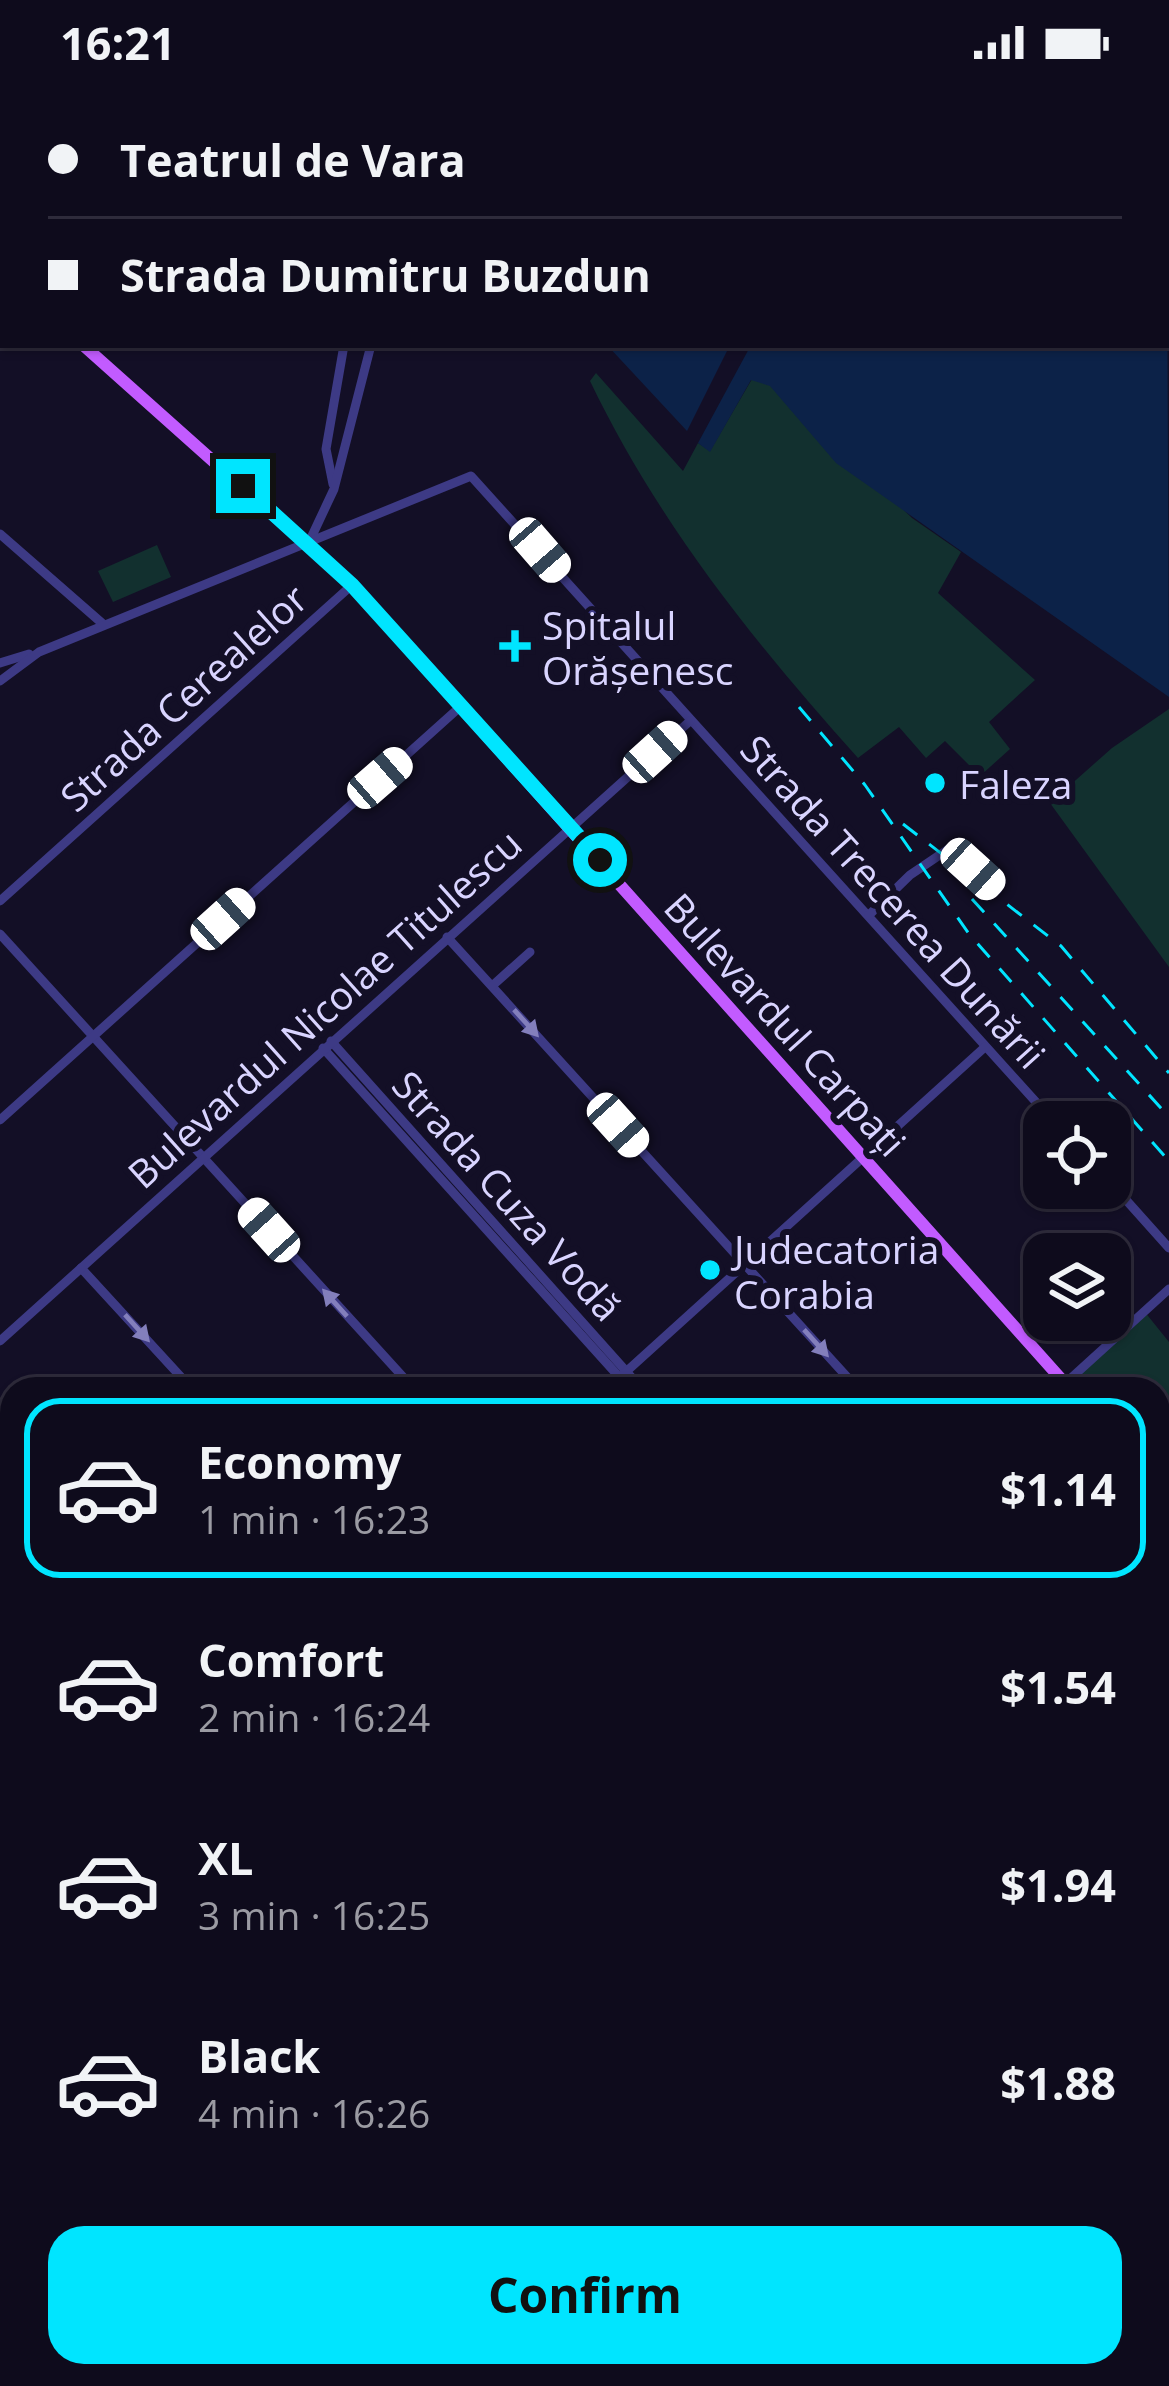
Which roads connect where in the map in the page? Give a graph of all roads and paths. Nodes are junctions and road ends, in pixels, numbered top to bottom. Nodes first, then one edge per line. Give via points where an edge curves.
1 (86, 348) edge
2 (343, 348) edge
3 (370, 348) edge
4 (334, 489) junction
5 (0, 534) edge
6 (308, 542) junction
7 (352, 585) junction
8 (103, 624) junction
9 (39, 652) junction
10 (0, 663) edge
11 (0, 681) edge
12 (461, 706) junction
13 (690, 721) junction
14 (571, 827) junction
15 (997, 890) dead end
16 (0, 901) edge
17 (869, 915) junction
18 (0, 934) edge
19 (447, 937) junction
20 (530, 952) dead end
21 (492, 986) junction
22 (92, 1036) junction
23 (327, 1045) junction
24 (985, 1047) junction
25 (1035, 1101) edge
26 (0, 1120) edge
27 (864, 1156) junction
28 (202, 1157) junction
29 (1131, 1205) edge
30 (1169, 1248) edge
31 (745, 1264) junction
32 (81, 1268) junction
33 (1169, 1289) edge
34 (0, 1342) edge
35 (623, 1375) junction
36 (181, 1377) edge
37 (403, 1377) edge
38 (621, 1377) edge
39 (626, 1377) edge
40 (847, 1377) edge
41 (1055, 1377) edge
42 (1075, 1377) edge

1 - 6 main road, Bulevardul Carpați
2 - 4 street via 326,449
3 - 4 street
4 - 6 street
5 - 8 street
6 - 7 main road, Bulevardul Carpați
6 - 8 street
6 - 13 street, Strada Trecerea Dunării via 471,476
7 - 12 main road, Bulevardul Carpați
7 - 16 street, Strada Cerealelor
8 - 9 street
9 - 10 street
9 - 11 street
12 - 14 main road, Bulevardul Carpați
12 - 22 street
13 - 14 street, Bulevardul Nicolae Titulescu
13 - 17 street, Strada Trecerea Dunării
14 - 19 street, Bulevardul Nicolae Titulescu
14 - 27 main road, Bulevardul Carpați
15 - 17 street via 950,848
17 - 24 street, Strada Trecerea Dunării
18 - 22 street
19 - 21 street
19 - 23 street, Bulevardul Nicolae Titulescu
20 - 21 street
21 -> 31 street
22 - 26 street
22 - 28 street
23 - 28 street, Bulevardul Nicolae Titulescu
23 - 35 street, Strada Cuza Vodă
24 - 25 street, Strada Trecerea Dunării
24 - 27 street
27 - 31 street
27 - 41 main road, Bulevardul Carpați
28 - 32 street, Bulevardul Nicolae Titulescu
37 -> 28 street
29 - 30 street
31 - 35 street
31 -> 40 street
32 - 34 street, Bulevardul Nicolae Titulescu
32 -> 36 street
33 - 42 street
35 - 38 street
35 - 39 street, Strada Cuza Vodă

